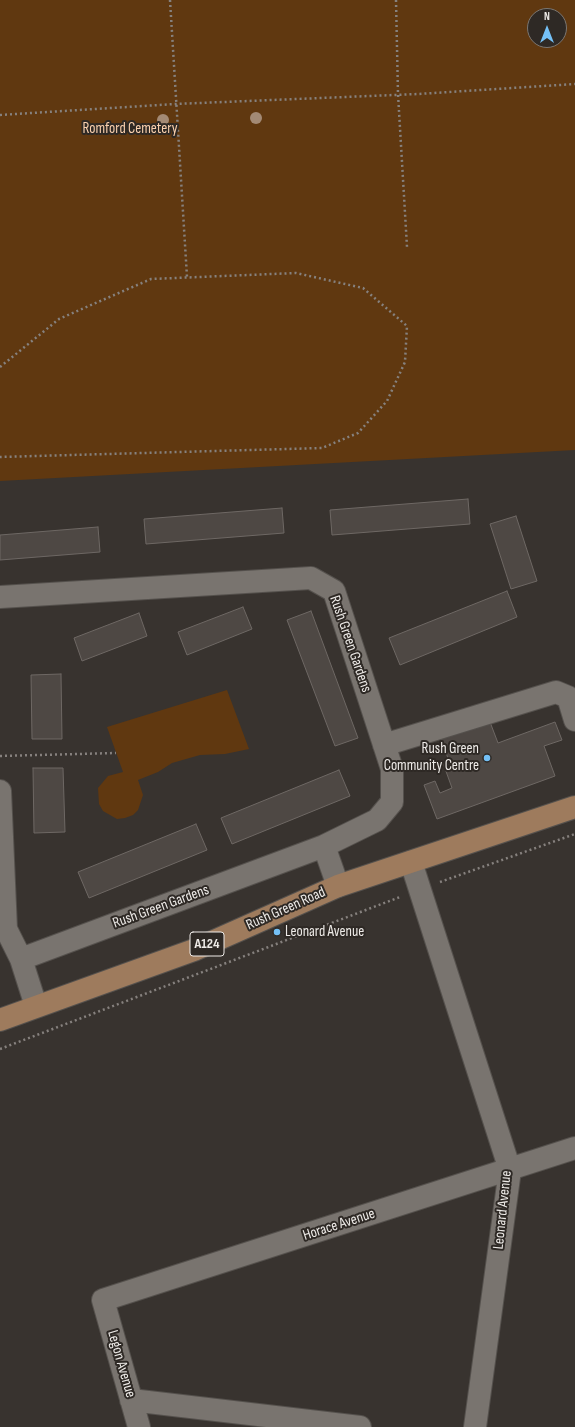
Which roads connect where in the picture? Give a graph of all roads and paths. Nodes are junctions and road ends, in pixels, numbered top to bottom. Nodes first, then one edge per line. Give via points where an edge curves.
1 (170, 0) edge
2 (396, 0) edge
3 (575, 84) edge
4 (398, 94) junction
5 (175, 104) junction
6 (0, 115) edge
7 (407, 246) dead end
8 (186, 277) junction
9 (0, 367) edge
10 (0, 457) edge
11 (0, 597) edge
12 (575, 720) edge
13 (384, 745) junction
14 (116, 753) dead end
15 (0, 756) edge
16 (0, 791) edge
17 (575, 807) edge
18 (575, 834) edge
19 (324, 846) junction
20 (411, 862) junction
21 (338, 886) junction
22 (420, 890) junction
23 (21, 959) junction
24 (36, 1006) junction
25 (0, 1020) edge
26 (0, 1049) edge
27 (575, 1148) edge
28 (510, 1170) junction
29 (103, 1300) joint
30 (131, 1400) junction
31 (139, 1427) edge
32 (360, 1427) edge
33 (476, 1427) edge

1 - 5 path
2 - 4 path
3 - 4 path
4 - 5 path
4 - 7 path
5 - 6 path
5 - 8 path
8 - 9 path via 151,279 59,319
8 - 10 path via 296,273 363,288 407,326 405,362 387,401 358,433 322,448
11 - 13 street, Rush Green Gardens via 311,578 334,591
12 - 13 street via 568,697 556,692
13 - 19 street, Rush Green Gardens via 392,770 392,802 377,820
14 - 15 path
16 - 23 street via 6,929
17 - 20 main road, Rush Green Road / A124
18 - 22 path
19 - 21 street
19 - 23 street, Rush Green Gardens
20 - 21 main road, Rush Green Road / A124
20 - 22 street, Leonard Avenue
21 - 24 main road, Rush Green Road / A124 via 194,950
22 - 26 path
22 - 28 street, Leonard Avenue
23 - 24 street
24 - 25 main road, Rush Green Road / A124
27 - 28 street, Horace Avenue
28 - 29 street, Horace Avenue
28 - 33 street, Leonard Avenue
29 - 30 street, Legon Avenue
30 - 31 street, Legon Avenue
30 - 32 street

